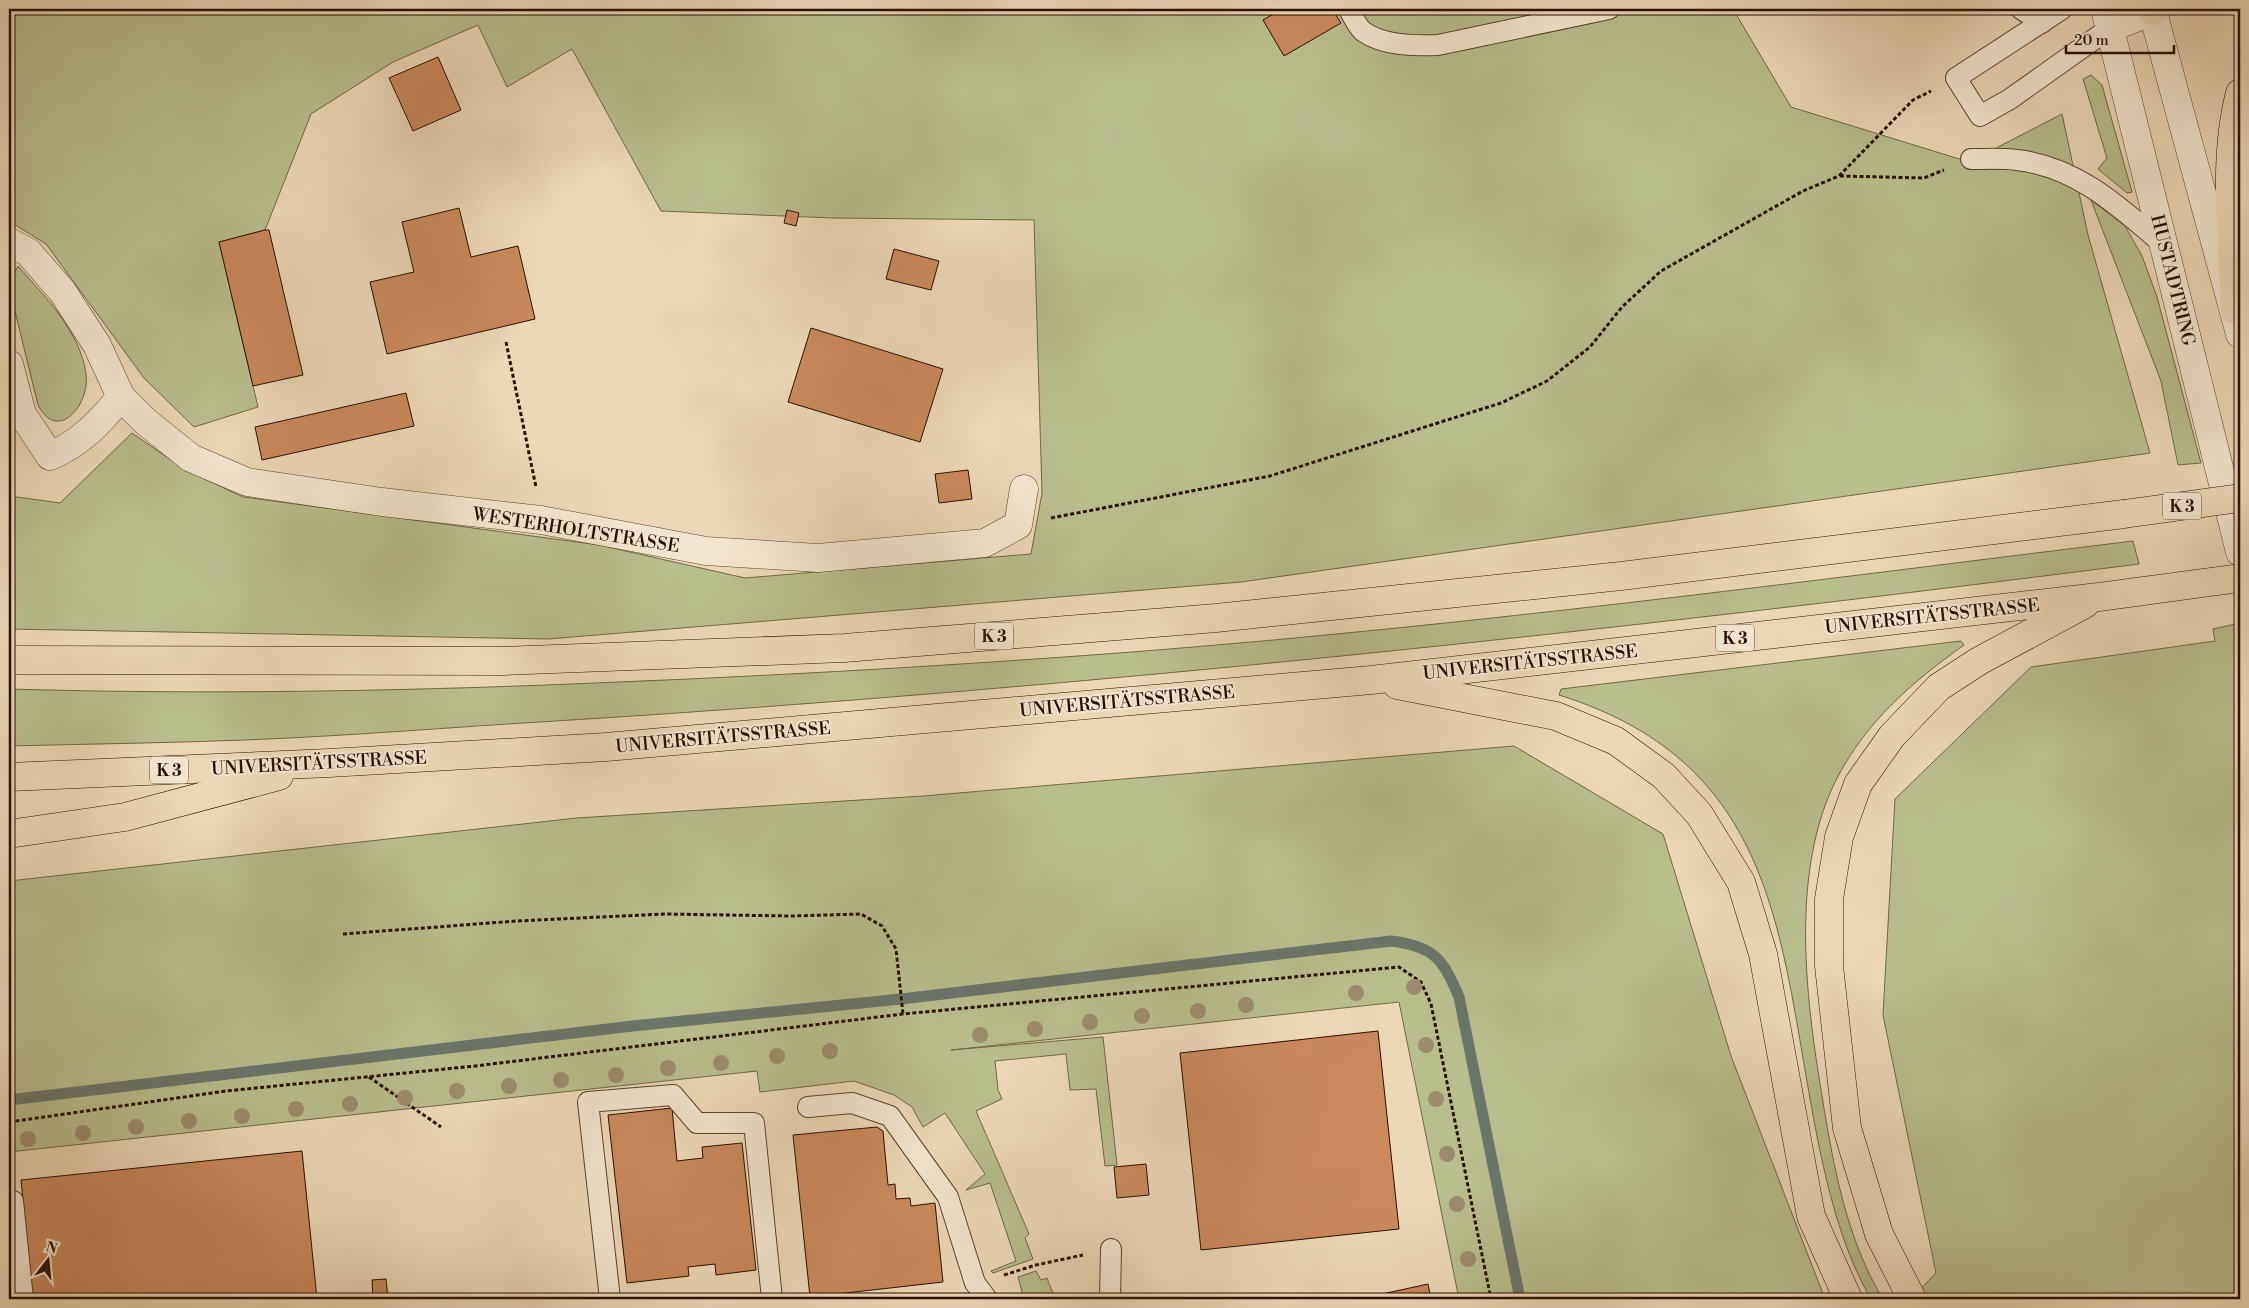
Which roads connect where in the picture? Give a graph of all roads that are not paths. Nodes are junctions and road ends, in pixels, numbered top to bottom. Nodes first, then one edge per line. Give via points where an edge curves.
1 (1349, 9) edge
2 (1609, 9) edge
3 (2021, 9) edge
4 (2062, 9) edge
5 (2154, 9) edge
6 (2108, 18) edge
7 (2042, 23) junction
8 (2240, 94) edge
9 (1971, 159) road end
10 (9, 242) edge
11 (2165, 246) junction
12 (2237, 322) edge
13 (9, 364) edge
14 (121, 397) junction
15 (1024, 489) dead end
16 (2240, 498) edge
17 (2240, 552) edge
18 (2240, 578) edge
19 (2099, 597) junction
20 (9, 660) edge
21 (1371, 680) junction
22 (329, 763) junction
23 (9, 777) edge
24 (9, 834) edge
25 (808, 1107) dead end
26 (13, 1201) dead end
27 (1111, 1249) road end
28 (981, 1291) edge
29 (24, 1299) edge
30 (610, 1299) edge
31 (772, 1299) edge
32 (1110, 1299) edge
33 (1848, 1299) edge
34 (1912, 1299) edge

1 - 2 lane via 1363,32 1418,46
3 - 7 lane
4 - 7 lane
5 - 6 street
5 - 12 street
6 - 7 lane via 2010,99 1980,116 1956,78
6 - 11 street, HUSTADTRING
8 - 12 highway via 2231,175
9 - 11 lane via 2018,160 2062,172 2100,191
10 - 14 street, WESTERHOLTSTRASSE via 28,252 62,291 97,345
11 - 17 street, HUSTADTRING
13 - 14 street via 22,414 50,456 70,447 96,427
14 - 15 street, WESTERHOLTSTRASSE via 191,458 247,482 382,502 541,520 706,551 818,558 985,543 1018,525
16 - 20 highway, K 3, bridge via 1621,576 1216,618 844,648 504,661
18 - 19 highway, UNIVERSITÄTSSTRASSE / K 3
19 - 21 highway, UNIVERSITÄTSSTRASSE / K 3
19 - 34 highway via 1979,661 1939,687 1892,736 1858,784 1838,837 1829,899 1828,966 1847,1128 1879,1234
21 - 22 highway, UNIVERSITÄTSSTRASSE / K 3 via 606,747
21 - 33 highway via 1556,716 1574,723 1616,741 1664,776 1699,814 1741,882 1762,954 1811,1216
22 - 23 highway, UNIVERSITÄTSSTRASSE / K 3
22 - 24 highway via 125,817
25 - 28 lane via 852,1103 890,1116 948,1197
26 - 29 lane
27 - 32 lane
30 - 31 lane via 588,1102 673,1095 697,1124 754,1123

